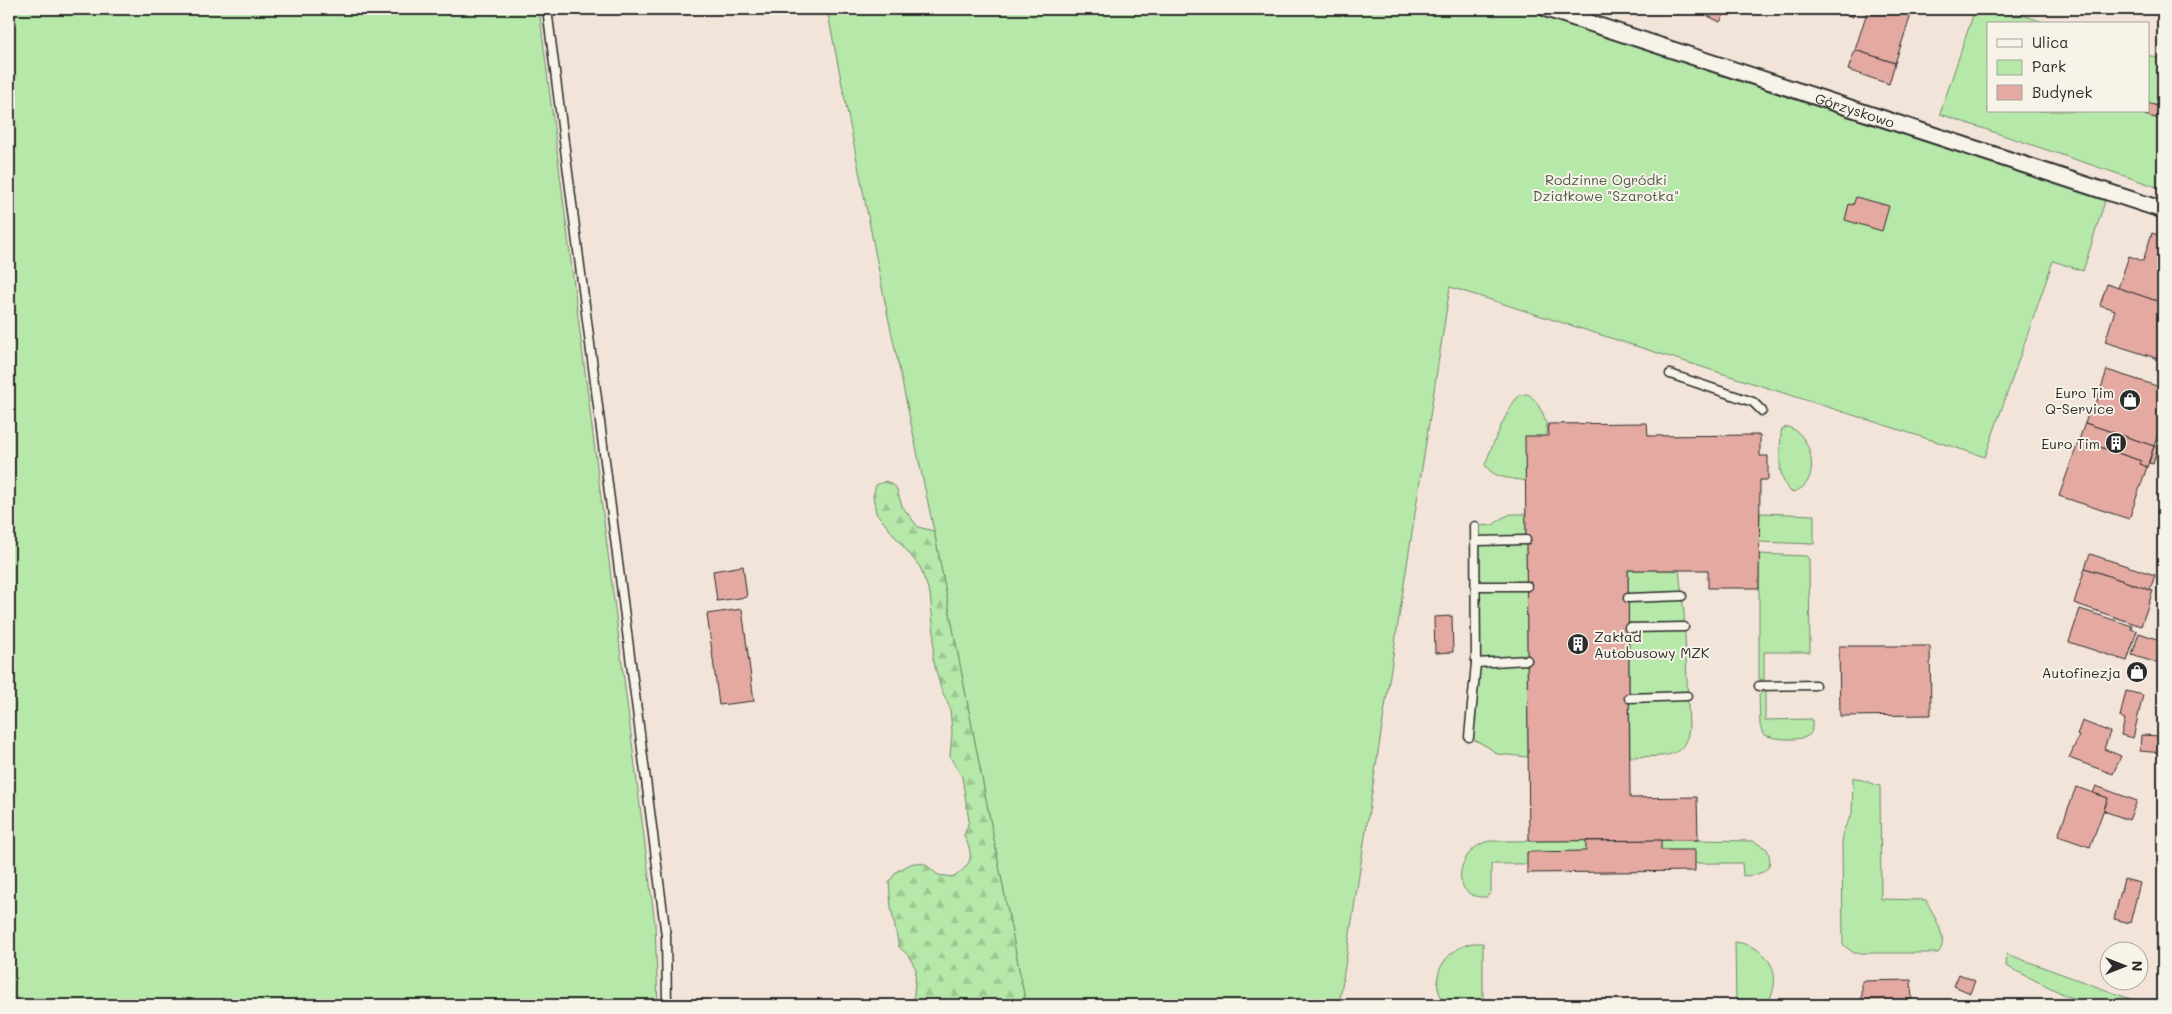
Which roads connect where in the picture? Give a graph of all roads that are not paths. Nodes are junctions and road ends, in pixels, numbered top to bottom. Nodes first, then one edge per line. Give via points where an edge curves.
1 (547, 9) edge
2 (1547, 9) edge
3 (2163, 210) edge
4 (1670, 374) dead end
5 (1762, 411) dead end
6 (1476, 526) dead end
7 (1526, 540) dead end
8 (1476, 541) junction
9 (1476, 586) junction
10 (1527, 586) dead end
11 (1682, 596) dead end
12 (1628, 598) dead end
13 (1684, 627) dead end
14 (1628, 628) dead end
15 (1527, 660) dead end
16 (1476, 663) junction
17 (1759, 686) dead end
18 (1815, 686) dead end
19 (1687, 696) dead end
20 (1629, 698) dead end
21 (1469, 737) dead end
22 (667, 1005) edge

1 - 22 lane via 666,936
2 - 3 street, Górzyskowo
4 - 5 lane via 1753,402
6 - 8 lane
7 - 8 lane
8 - 9 lane
9 - 10 lane
9 - 16 lane
11 - 12 lane
13 - 14 lane
15 - 16 lane
16 - 21 lane
17 - 18 lane
19 - 20 lane

